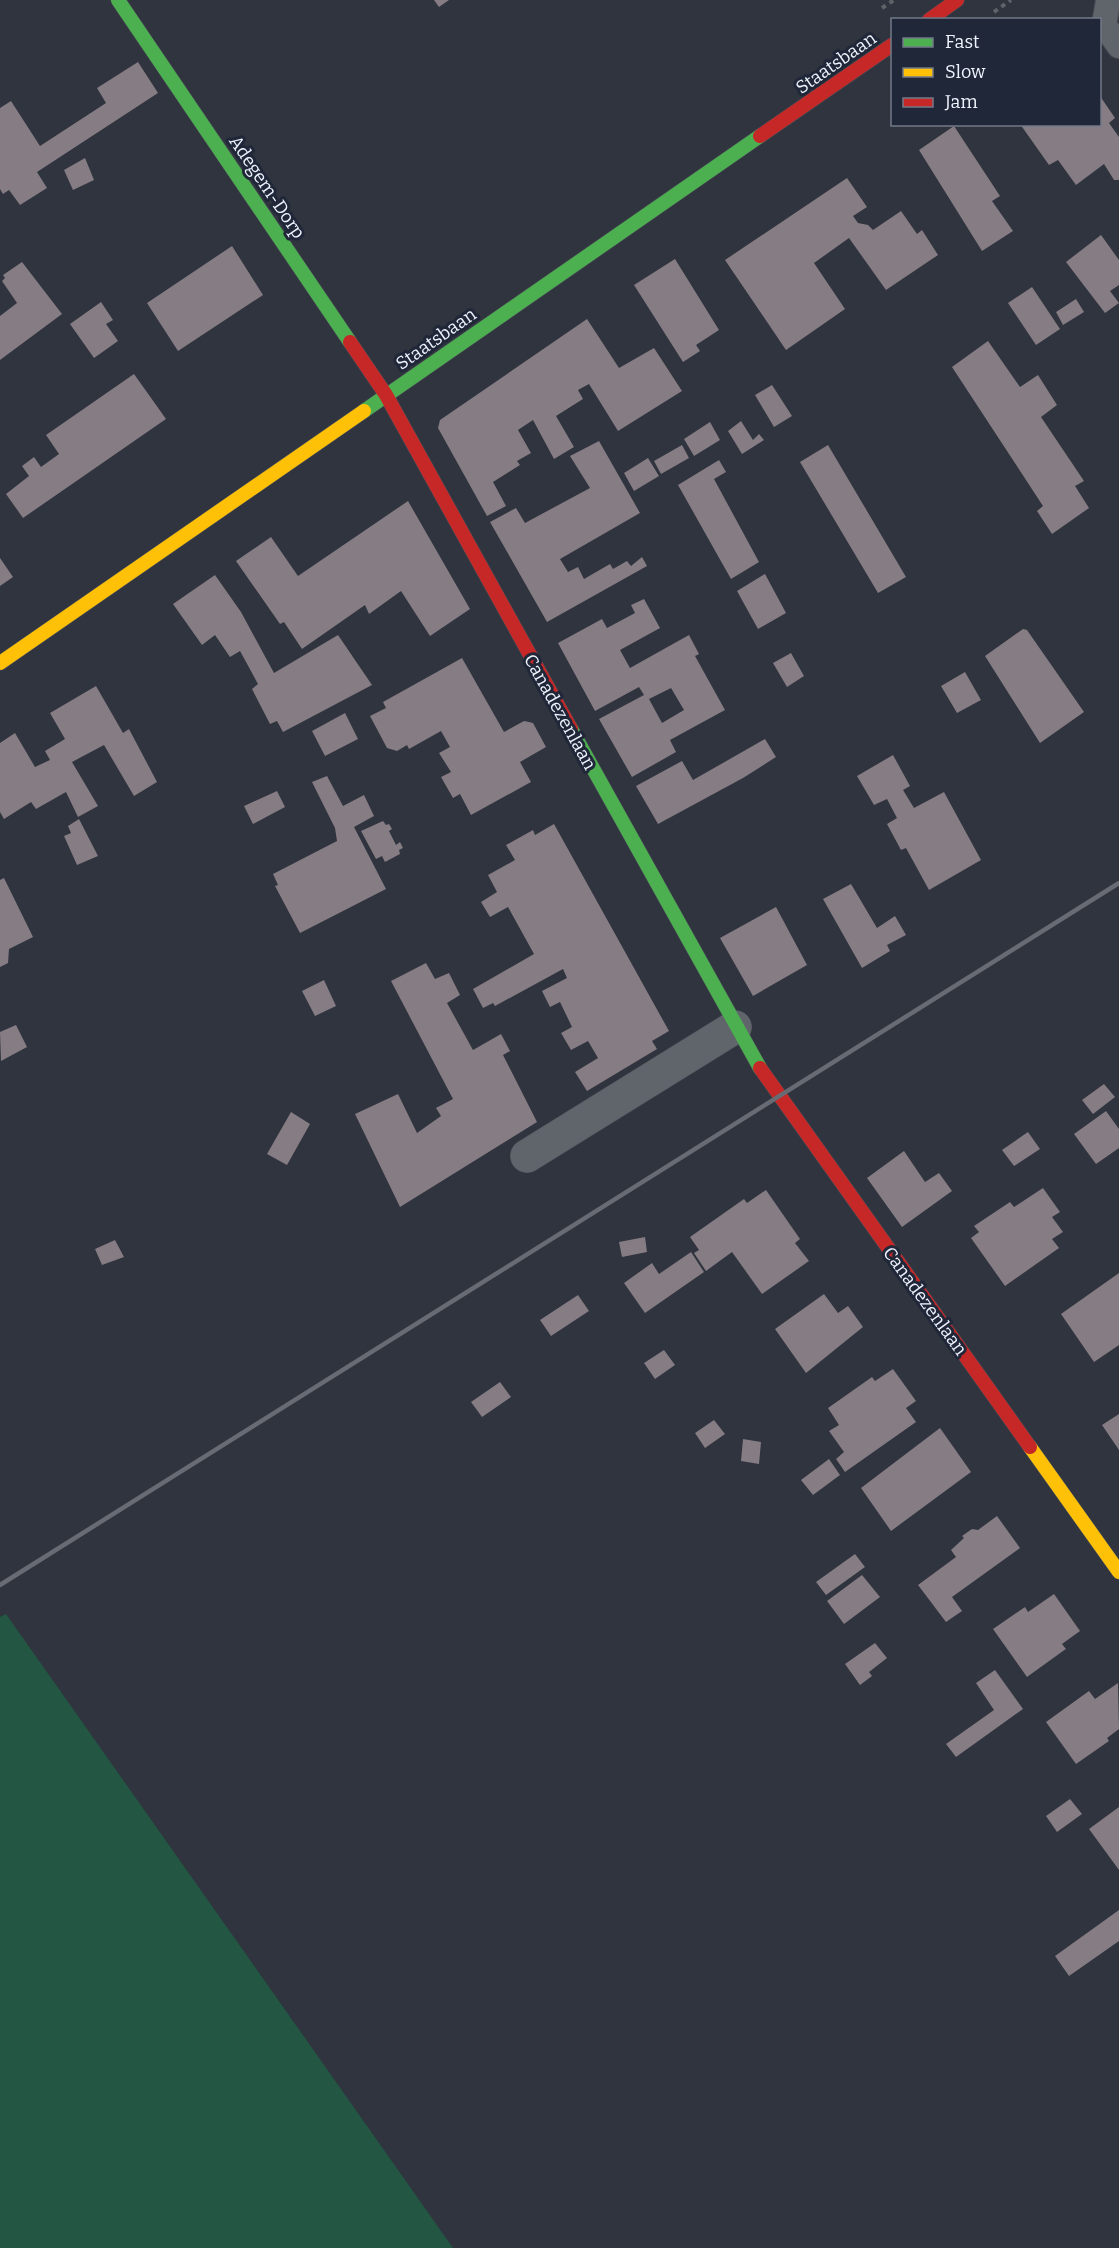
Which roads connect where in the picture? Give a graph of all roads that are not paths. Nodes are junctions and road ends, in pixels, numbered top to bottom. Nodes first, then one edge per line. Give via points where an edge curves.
1 (118, 0) edge
2 (1108, 0) edge
3 (955, 1) edge
4 (932, 18) edge
5 (891, 46) edge
6 (1119, 46) edge
7 (387, 395) junction
8 (0, 663) edge
9 (735, 1027) junction
10 (527, 1156) dead end
11 (1119, 1572) edge

1 - 7 street, Adegem-Dorp
2 - 6 lane via 1104,25
3 - 4 street
5 - 7 street, Staatsbaan
7 - 8 street, Staatsbaan
7 - 9 street, Canadezenlaan
9 - 10 street
9 - 11 street, Canadezenlaan via 795,1119

